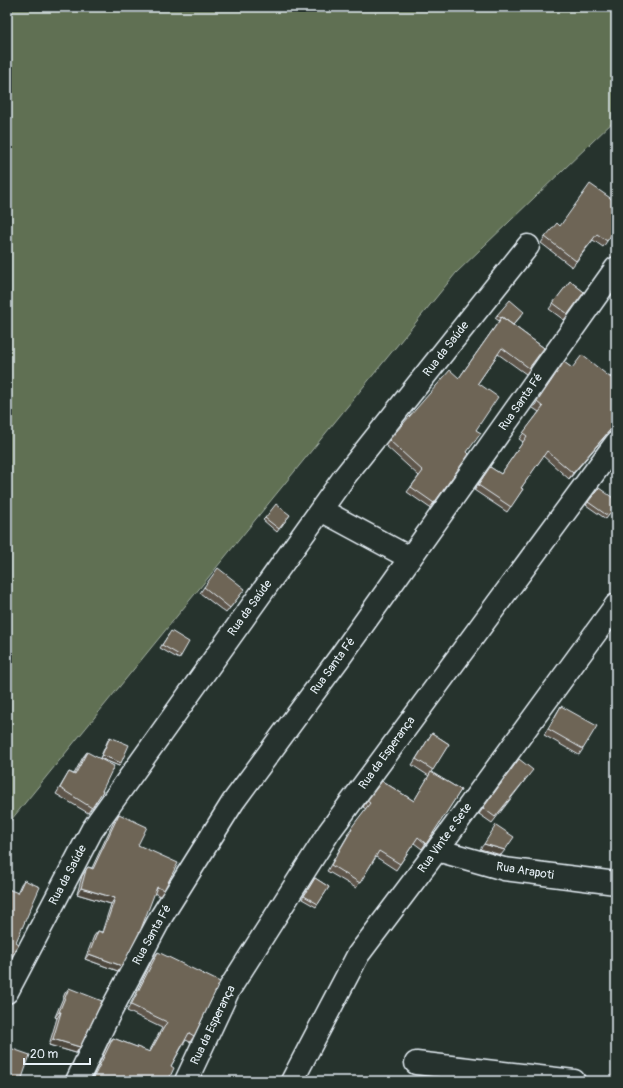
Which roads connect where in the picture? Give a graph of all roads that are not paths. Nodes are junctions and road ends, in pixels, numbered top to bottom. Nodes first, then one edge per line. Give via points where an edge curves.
1 (528, 246) dead end
2 (616, 268) edge
3 (616, 443) edge
4 (321, 510) junction
5 (410, 558) junction
6 (616, 605) edge
7 (437, 850) junction
8 (616, 883) edge
9 (7, 992) edge
10 (416, 1064) dead end
11 (77, 1081) edge
12 (186, 1081) edge
13 (292, 1081) edge
14 (574, 1081) edge

1 - 4 street, Rua da Saúde
2 - 5 street, Rua Santa Fé
3 - 12 street, Rua da Esperança via 329,832 228,991
4 - 5 street
4 - 9 street, Rua da Saúde via 92,830
5 - 11 street, Rua Santa Fé via 233,802 161,918 108,1016
6 - 7 street, Rua Vinte e Sete
7 - 8 street, Rua Arapoti via 504,869
7 - 13 street, Rua Vinte e Sete via 358,955
10 - 14 street

